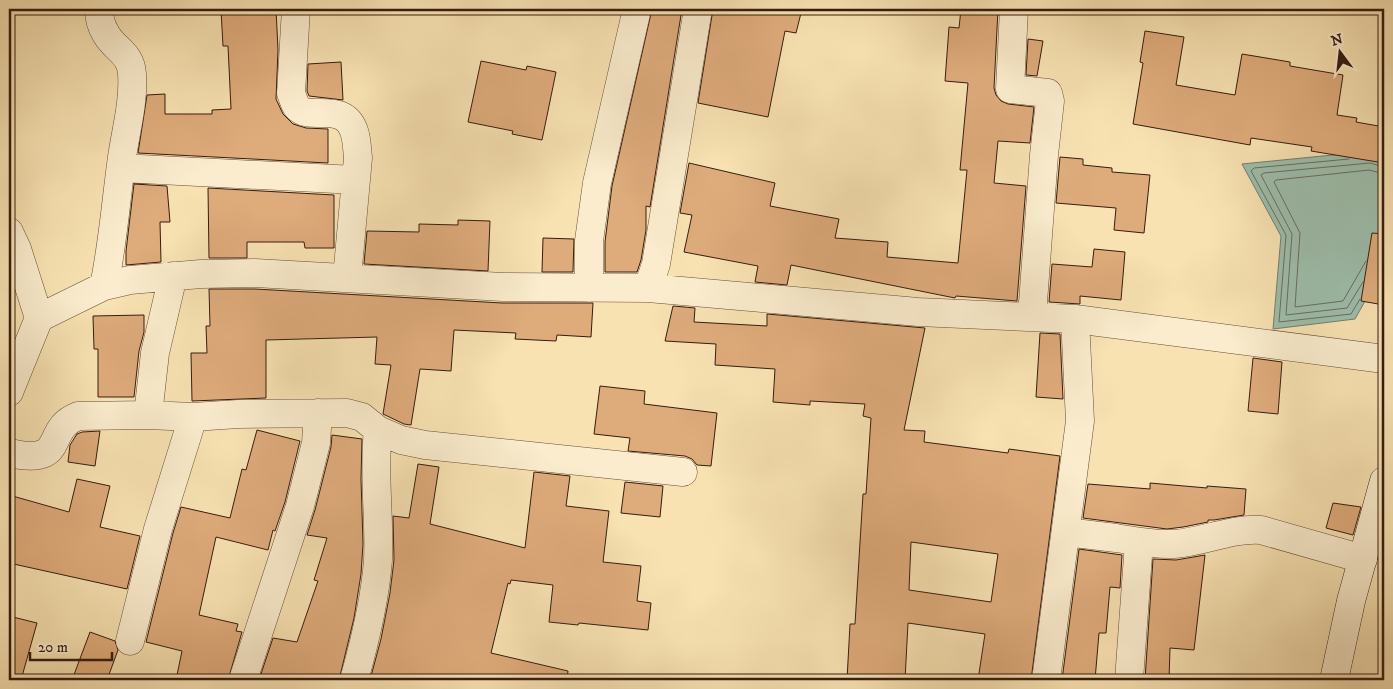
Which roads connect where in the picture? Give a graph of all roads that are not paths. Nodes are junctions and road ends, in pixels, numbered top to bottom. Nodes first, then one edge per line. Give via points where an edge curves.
1 (99, 9) edge
2 (296, 9) edge
3 (637, 9) edge
4 (698, 9) edge
5 (1014, 9) edge
6 (121, 168) junction
7 (356, 180) junction
8 (9, 232) edge
9 (173, 276) junction
10 (347, 278) junction
11 (104, 286) junction
12 (589, 288) junction
13 (648, 288) junction
14 (1032, 316) junction
15 (39, 318) junction
16 (1075, 319) junction
17 (1384, 359) edge
18 (9, 392) edge
19 (318, 413) junction
20 (148, 414) junction
21 (193, 417) junction
22 (378, 430) junction
23 (9, 453) edge
24 (682, 472) dead end
25 (1384, 481) edge
26 (1066, 532) junction
27 (1139, 542) junction
28 (1363, 559) junction
29 (130, 641) dead end
30 (243, 680) edge
31 (354, 680) edge
32 (1046, 680) edge
33 (1129, 680) edge
34 (1334, 680) edge

1 - 6 street via 100,24 130,62 132,74
2 - 7 street via 291,93 294,102 298,109 304,111 340,114 348,120 356,139
3 - 12 street via 597,183 589,241
4 - 13 street via 656,264
5 - 14 street via 1010,88 1048,93 1050,101
6 - 7 street
6 - 11 street
7 - 10 street
8 - 15 street
9 - 10 street via 255,273
9 - 11 street
9 - 20 street via 155,353
10 - 12 street
11 - 15 street
12 - 13 street
13 - 14 street via 918,312
14 - 16 street
15 - 18 street
16 - 17 street
16 - 26 street via 1080,421
19 - 21 street
19 - 22 street via 347,413 362,417
19 - 30 street via 316,443 305,489
20 - 21 street
20 - 23 street via 78,416 63,425 51,449 41,455
21 - 29 street via 158,528
22 - 24 street via 400,440 425,445
22 - 31 street via 378,559 375,587
25 - 28 street
26 - 27 street
26 - 32 street
27 - 28 street via 1172,544 1248,529
27 - 33 street
28 - 34 street

